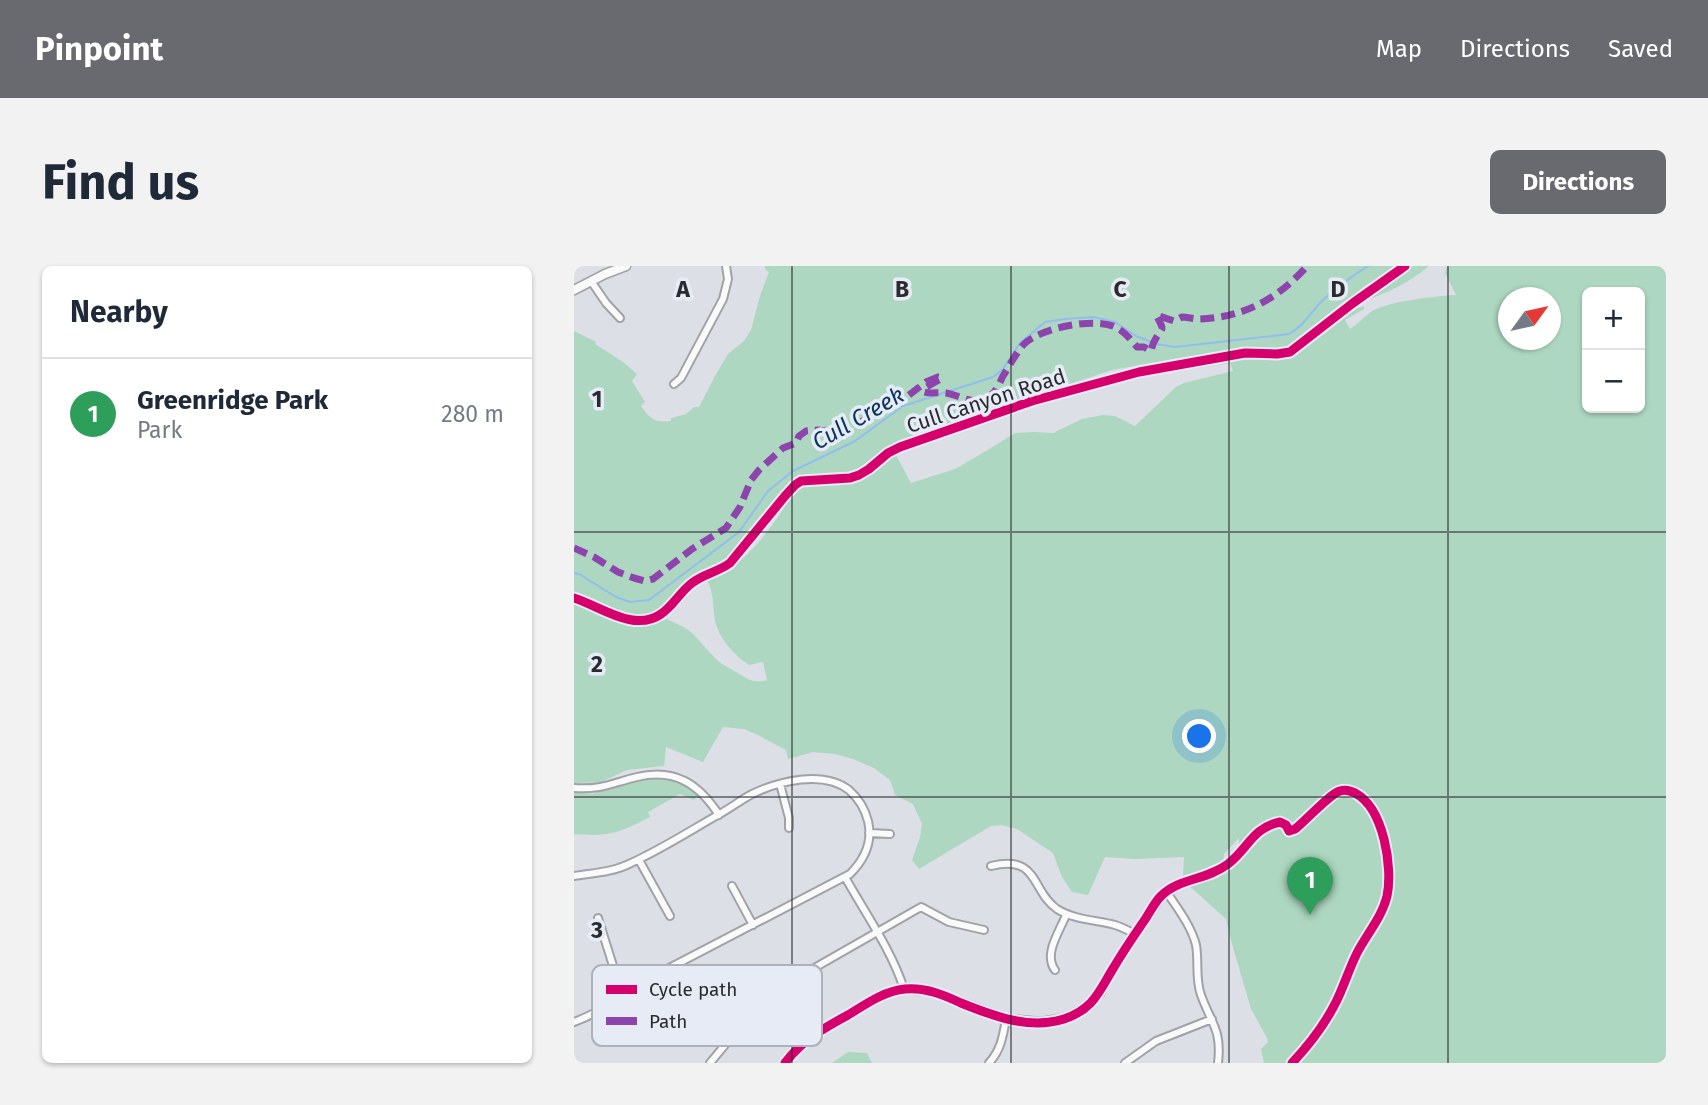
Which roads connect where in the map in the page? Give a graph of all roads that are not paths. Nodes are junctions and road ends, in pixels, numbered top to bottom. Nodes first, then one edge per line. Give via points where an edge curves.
1 (626, 266) edge
2 (726, 266) edge
3 (1405, 266) edge
4 (591, 281) junction
5 (574, 290) edge
6 (620, 318) dead end
7 (674, 383) dead end
8 (574, 598) edge
9 (780, 784) junction
10 (574, 788) edge
11 (719, 815) junction
12 (789, 828) dead end
13 (869, 833) junction
14 (890, 834) dead end
15 (639, 860) junction
16 (991, 866) dead end
17 (1223, 867) joint
18 (574, 876) edge
19 (845, 877) junction
20 (733, 886) dead end
21 (1166, 891) junction
22 (1066, 915) junction
23 (670, 916) dead end
24 (598, 918) dead end
25 (753, 925) junction
26 (984, 930) dead end
27 (876, 932) junction
28 (1135, 934) junction
29 (613, 965) edge
30 (674, 965) edge
31 (819, 965) edge
32 (1055, 970) dead end
33 (904, 989) junction
34 (592, 1014) edge
35 (1006, 1019) junction
36 (1212, 1019) junction
37 (574, 1022) edge
38 (822, 1030) edge
39 (725, 1046) edge
40 (801, 1046) edge
41 (710, 1063) edge
42 (785, 1063) edge
43 (989, 1063) edge
44 (1125, 1063) edge
45 (1218, 1063) edge
46 (1292, 1063) edge

1 - 4 street
2 - 7 street via 723,299 681,378
3 - 8 street, Cull Canyon Road via 1290,352 1245,353 1128,375 1032,401 900,447 850,478 802,481 730,563 693,582 653,618 623,618
4 - 5 street
4 - 6 street
9 - 11 street
9 - 12 street
9 - 13 street via 815,778 838,783 862,806
10 - 11 street via 604,788 638,777 669,775 697,788
11 - 15 street
13 - 14 street
13 - 19 street via 861,862
15 - 18 street
15 - 23 street
16 - 22 street via 1002,863 1023,868 1051,905
17 - 21 street
17 - 46 street via 1265,827 1280,822 1289,831 1295,829 1337,792 1359,795 1369,804 1382,831 1386,899 1335,1003
19 - 25 street
19 - 27 street
20 - 25 street
21 - 28 street
21 - 36 street via 1193,937 1199,989
22 - 28 street via 1118,925
22 - 32 street via 1049,955
24 - 29 street
25 - 30 street
26 - 27 street via 949,922 921,907
27 - 31 street
27 - 33 street
28 - 35 street via 1100,993 1077,1013 1041,1023
33 - 35 street via 931,991
33 - 38 street via 884,994
34 - 37 street
35 - 43 street via 1000,1048
36 - 44 street via 1156,1041
36 - 45 street via 1218,1033
39 - 41 street
40 - 42 street

